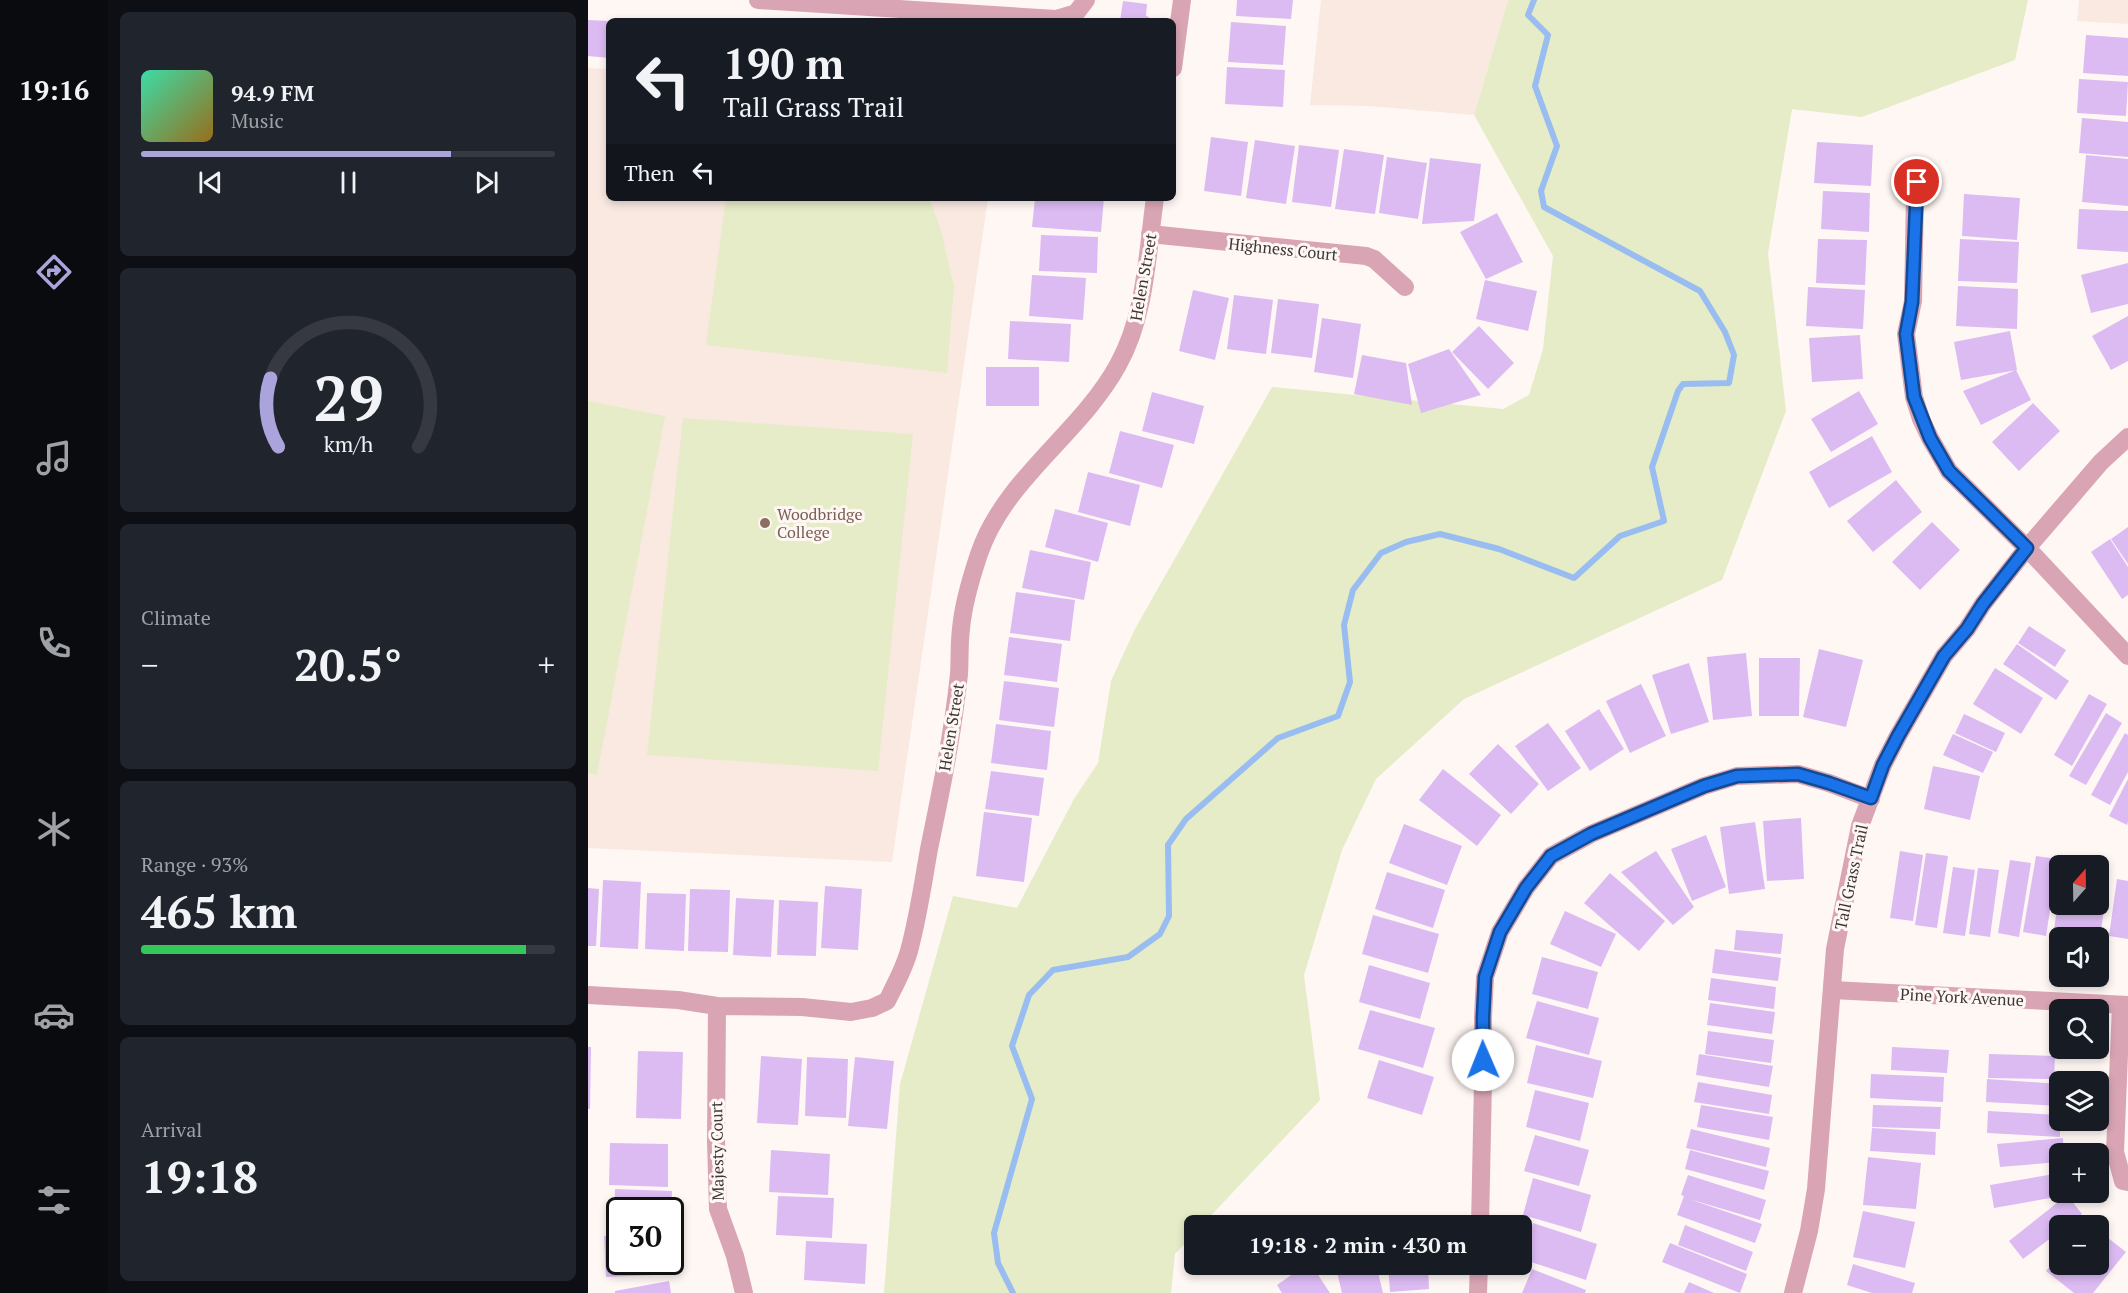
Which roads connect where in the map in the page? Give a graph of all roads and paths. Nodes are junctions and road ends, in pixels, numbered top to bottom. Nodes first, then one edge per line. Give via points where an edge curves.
1 (758, 0) edge
2 (1086, 0) edge
3 (1182, 0) edge
4 (832, 3) edge
5 (1000, 8) edge
6 (1051, 18) edge
7 (1059, 18) edge
8 (1176, 45) edge
9 (1920, 174) dead end
10 (1155, 201) edge
11 (1150, 234) junction
12 (1405, 287) dead end
13 (2128, 437) edge
14 (2027, 548) junction
15 (2128, 657) edge
16 (1871, 798) junction
17 (1832, 990) junction
18 (588, 995) edge
19 (2124, 1005) edge
20 (717, 1006) junction
21 (2128, 1182) edge
22 (1480, 1215) edge
23 (1479, 1275) edge
24 (744, 1293) edge
25 (1478, 1293) edge
26 (1794, 1293) edge

1 - 4 street
2 - 7 street via 1076,13
3 - 8 street
4 - 5 street
5 - 6 street
9 - 14 street via 1915,195 1912,302 1906,334 1914,397 1930,438 1949,471
10 - 11 street, Helen Street
11 - 12 street, Highness Court via 1366,256
11 - 20 street, Helen Street via 1140,309 1118,367 1073,426 1018,487 980,552 961,627 959,674 945,766 909,952 887,1001 851,1012 802,1006
13 - 14 street, Tall Grass Trail via 2101,462
14 - 15 street
14 - 16 street, Tall Grass Trail via 1944,656 1883,765
16 - 17 street, Tall Grass Trail via 1854,849 1835,950
16 - 22 street via 1798,774 1737,776 1601,829 1551,856 1500,932 1485,977
17 - 19 street, Pine York Avenue
17 - 26 street, Tall Grass Trail via 1816,1189
18 - 20 street, Helen Street
19 - 21 street via 2115,1152 2123,1181
20 - 24 street, Majesty Court via 718,1209
23 - 25 street

